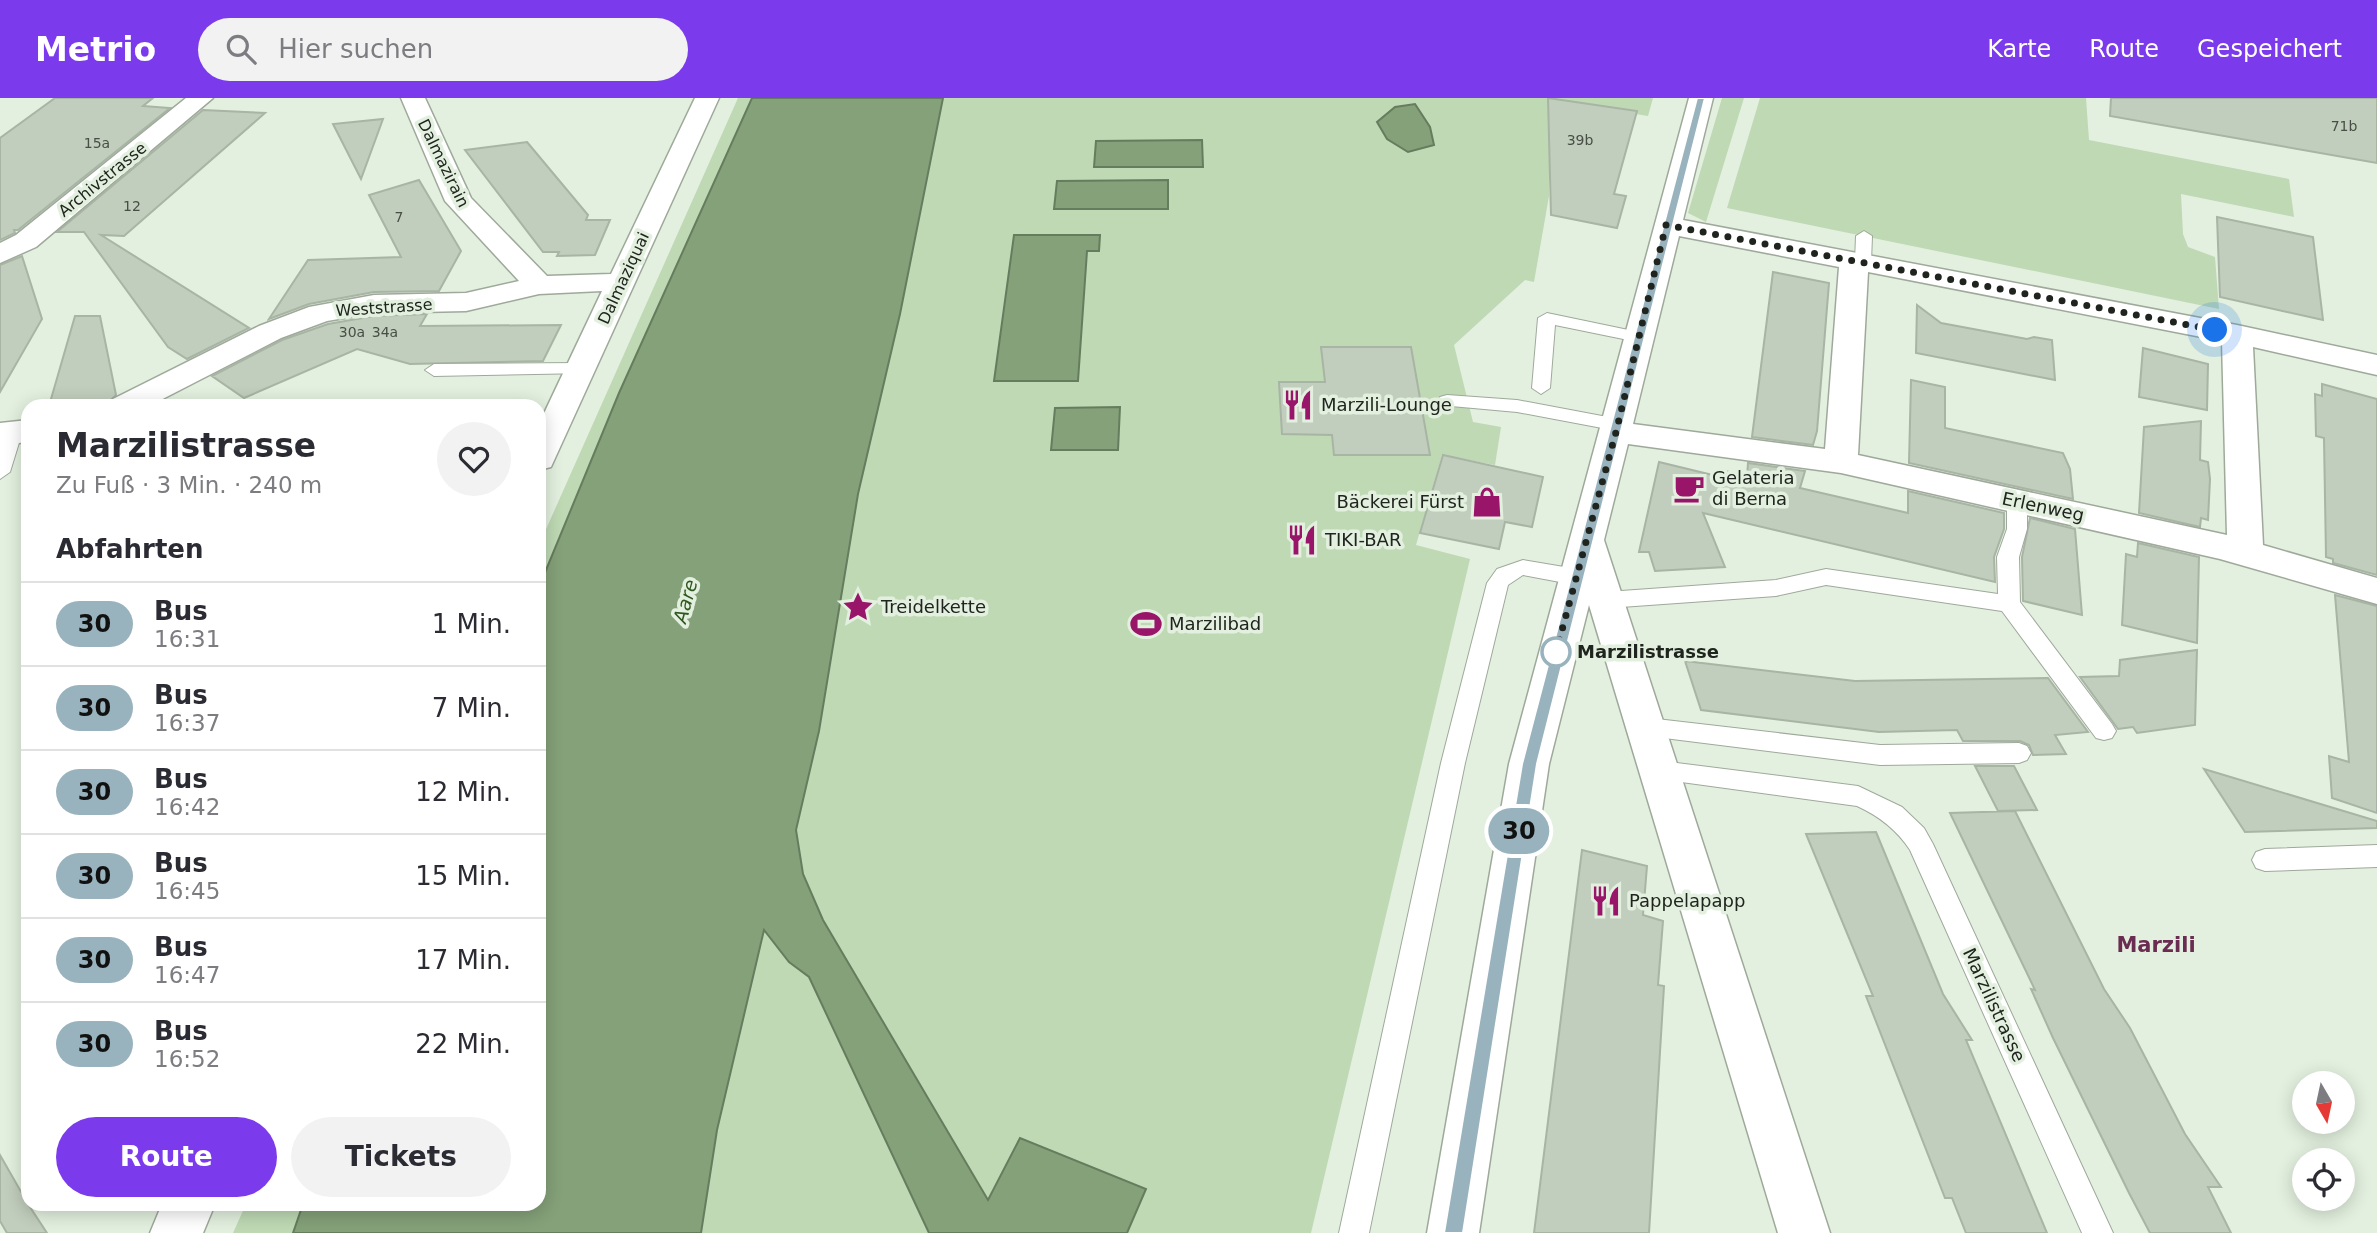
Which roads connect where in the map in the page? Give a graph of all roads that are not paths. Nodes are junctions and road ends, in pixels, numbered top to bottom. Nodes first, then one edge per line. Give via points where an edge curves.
1 (201, 98) edge
2 (413, 98) edge
3 (707, 98) edge
4 (1701, 98) edge
5 (1666, 225) junction
6 (1861, 253) junction
7 (0, 254) edge
8 (621, 282) junction
9 (539, 285) junction
10 (2237, 334) junction
11 (1637, 337) junction
12 (2377, 365) edge
13 (582, 369) junction
14 (434, 370) dead end
15 (1541, 387) dead end
16 (138, 399) edge
17 (1447, 401) dead end
18 (1617, 429) junction
19 (13, 433) edge
20 (546, 444) edge
21 (1841, 462) junction
22 (0, 472) edge
23 (2017, 502) junction
24 (2245, 552) junction
25 (1590, 572) junction
26 (2377, 592) edge
27 (2010, 604) junction
28 (1648, 727) junction
29 (2104, 731) dead end
30 (2019, 753) dead end
31 (1680, 772) junction
32 (2377, 856) edge
33 (2265, 860) dead end
34 (187, 1211) edge
35 (176, 1233) edge
36 (1354, 1233) edge
37 (1453, 1233) edge
38 (1804, 1233) edge
39 (2098, 1233) edge

1 - 7 street, Archivstrasse via 26,241
2 - 9 street, Dalmazirain via 459,201
3 - 8 street, Dalmaziquai
4 - 5 street
5 - 6 street
5 - 11 street
6 - 10 street
6 - 21 street
8 - 9 street, Weststrasse
8 - 13 street, Dalmaziquai
9 - 16 street, Weststrasse via 466,302 353,306 304,317
10 - 12 street
10 - 24 street
11 - 15 lane via 1547,318
11 - 18 street
13 - 14 lane
13 - 20 street, Dalmaziquai
17 - 18 lane via 1517,406
18 - 21 street, Erlenweg
18 - 25 street
19 - 22 lane
21 - 23 street, Erlenweg
23 - 24 street, Erlenweg
23 - 27 lane via 2018,529 2008,557
24 - 26 street, Erlenweg
25 - 27 lane via 1776,588 1826,578
25 - 28 street
25 - 36 lane via 1526,567 1506,573 1498,583 1453,763
25 - 37 street via 1530,764
27 - 29 lane
28 - 30 lane via 1880,755
28 - 31 street
31 - 38 street
31 - 39 lane, Marzilistrasse via 1858,796 1881,806 1912,832
32 - 33 lane
34 - 35 street

